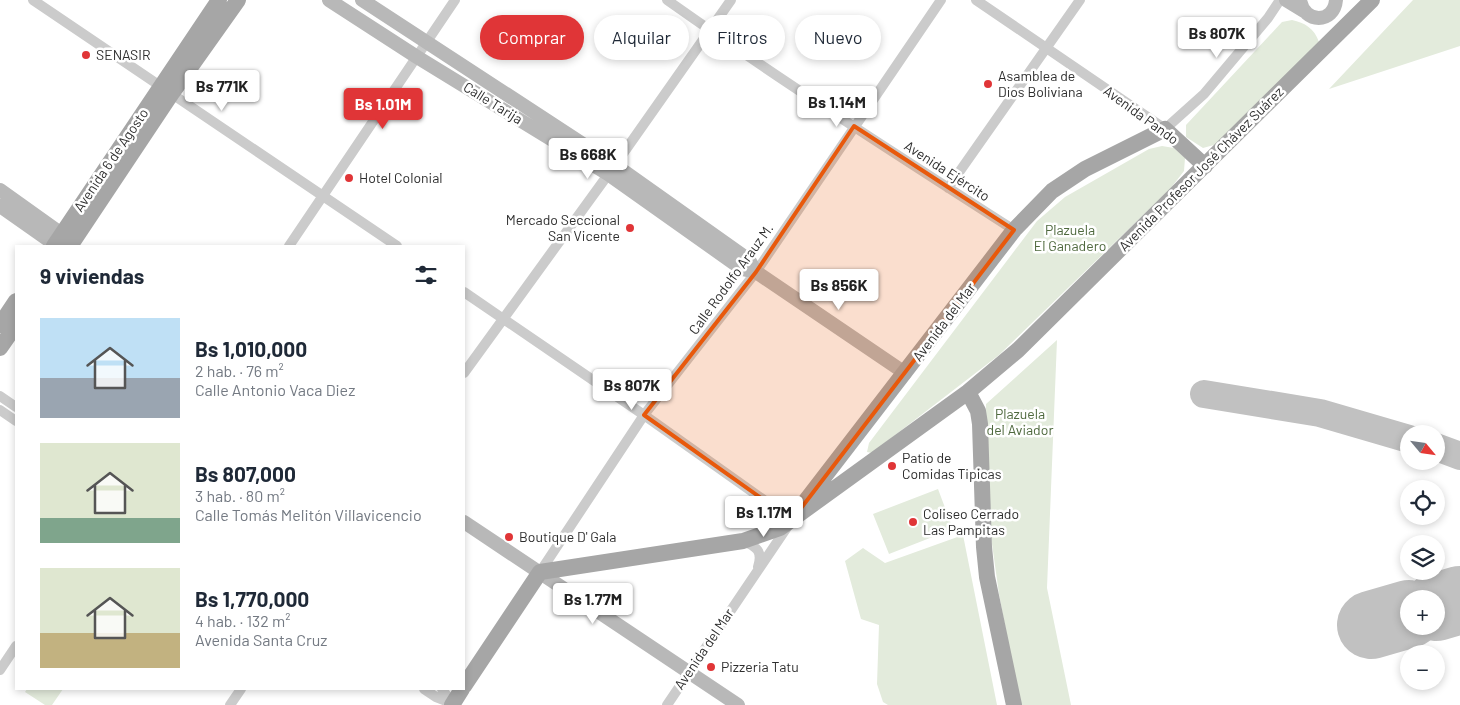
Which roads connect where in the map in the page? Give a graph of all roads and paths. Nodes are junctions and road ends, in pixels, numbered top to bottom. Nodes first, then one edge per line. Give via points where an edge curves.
1 (33, 0) edge
2 (219, 0) edge
3 (238, 0) edge
4 (329, 0) edge
5 (362, 0) edge
6 (456, 0) edge
7 (667, 0) edge
8 (731, 0) edge
9 (941, 0) edge
10 (976, 0) edge
11 (1080, 0) edge
12 (1280, 0) edge
13 (1286, 0) edge
14 (1372, 0) edge
15 (1335, 4) edge
16 (1302, 6) edge
17 (720, 15) edge
18 (699, 22) edge
19 (1348, 24) junction
20 (427, 41) junction
21 (699, 45) edge
22 (1047, 48) junction
23 (417, 57) junction
24 (755, 60) edge
25 (167, 90) junction
26 (854, 126) junction
27 (1165, 129) junction
28 (1205, 166) junction
29 (611, 169) junction
30 (948, 188) junction
31 (0, 190) edge
32 (323, 196) junction
33 (0, 206) edge
34 (1014, 230) junction
35 (64, 244) edge
36 (289, 245) edge
37 (396, 245) edge
38 (756, 272) junction
39 (465, 293) edge
40 (15, 302) edge
41 (502, 318) junction
42 (0, 325) edge
43 (15, 326) edge
44 (0, 348) edge
45 (465, 372) edge
46 (905, 373) junction
47 (968, 392) junction
48 (0, 396) edge
49 (15, 406) edge
50 (0, 410) edge
51 (644, 415) junction
52 (15, 420) edge
53 (846, 448) junction
54 (862, 469) junction
55 (792, 520) junction
56 (465, 523) edge
57 (743, 541) junction
58 (757, 570) junction
59 (540, 572) junction
60 (15, 648) edge
61 (0, 670) edge
62 (688, 672) junction
63 (465, 684) edge
64 (240, 690) edge
65 (426, 690) edge
66 (443, 690) edge
67 (461, 690) edge
68 (452, 704) edge
69 (230, 705) edge
70 (666, 705) edge
71 (738, 705) edge
72 (1014, 705) edge

1 - 25 street
2 - 25 main road, Avenida 6 de Agosto
3 - 25 main road, Avenida 6 de Agosto
4 - 23 street, Calle Tarija
5 - 20 street, Calle Tarija
6 - 20 street
7 - 18 street, Avenida Ejército
8 - 17 street
9 - 26 street, Calle Rodolfo Arauz M.
10 - 22 street, Avenida Pando
11 - 22 street
12 - 27 street, Avenida del Mar via 1204,94
13 - 16 street
14 - 19 main road, Avenida Profesor José Chávez Suárez
15 - 16 street via 1320,18 1308,15
15 - 19 street
19 - 28 main road, Avenida Profesor José Chávez Suárez
20 - 23 street
20 - 29 street, Calle Tarija
21 - 29 street
22 - 27 street, Avenida Pando
22 - 30 street
23 - 29 street, Calle Tarija
23 - 32 street
24 - 26 street, Avenida Ejército
25 - 32 street
25 - 35 main road, Avenida 6 de Agosto
26 - 30 street, Avenida Ejército
26 - 38 street, Calle Rodolfo Arauz M.
27 - 28 main road, Avenida Pando
27 - 34 main road, Avenida del Mar via 1086,169 1052,191
28 - 47 main road, Avenida Profesor José Chávez Suárez via 1018,350
29 - 38 street, Calle Tarija via 749,260
29 - 41 street
30 - 34 street, Avenida Ejército
31 - 35 street
32 - 36 street
32 - 37 street
33 - 35 street
34 - 46 main road, Avenida del Mar
38 - 46 street, Calle Tarija
38 - 51 street, Calle Rodolfo Arauz M.
39 - 41 street
40 - 42 main road
41 - 45 street
41 - 51 street
43 - 44 main road
46 - 53 main road, Avenida del Mar
47 - 54 main road, Avenida Profesor José Chávez Suárez
47 - 72 main road via 978,410 980,424 987,577
48 - 49 street
50 - 52 street
51 - 55 street
51 - 59 street, Calle Rodolfo Arauz M.
53 - 54 main road via 843,464 847,469
53 - 55 main road, Avenida del Mar
54 - 55 main road, Avenida Profesor José Chávez Suárez
55 - 57 main road, Avenida Profesor José Chávez Suárez via 780,528
55 - 58 street, Avenida del Mar
56 - 59 street
57 - 58 street via 755,546 759,552 761,559
57 - 59 main road, Avenida Profesor José Chávez Suárez
58 - 62 street, Avenida del Mar
59 - 62 street
59 - 63 main road
60 - 61 street
62 - 70 street, Avenida del Mar
62 - 71 street
64 - 69 street
65 - 68 street
66 - 68 street
67 - 68 main road

